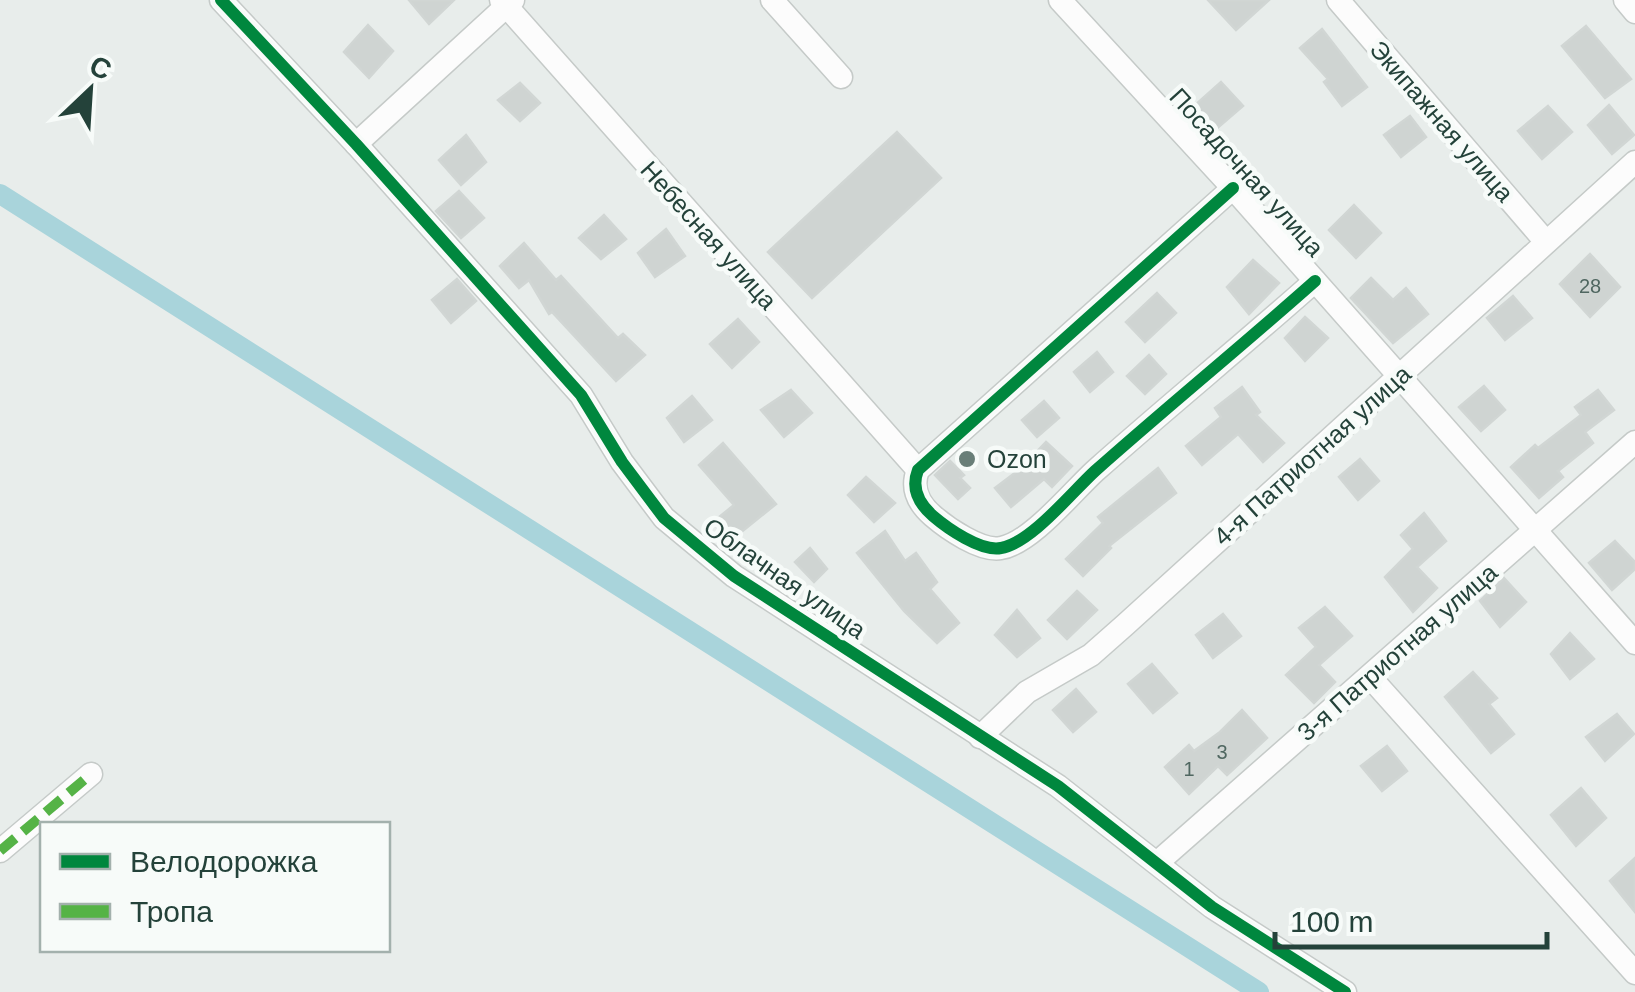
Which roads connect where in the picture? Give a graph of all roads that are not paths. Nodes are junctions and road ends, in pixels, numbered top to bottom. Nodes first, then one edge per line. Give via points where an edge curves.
1 (221, 0) edge
2 (772, 0) edge
3 (1060, 0) edge
4 (1338, 0) edge
5 (1624, 0) edge
6 (506, 2) edge
7 (1635, 12) edge
8 (841, 77) dead end
9 (356, 144) junction
10 (1635, 162) edge
11 (1233, 188) junction
12 (1546, 242) junction
13 (1316, 281) junction
14 (1399, 376) junction
15 (1635, 442) edge
16 (918, 470) junction
17 (1536, 529) junction
18 (1635, 642) edge
19 (1370, 677) junction
20 (980, 737) junction
21 (91, 774) dead end
22 (0, 850) edge
23 (1158, 862) junction
24 (1635, 972) edge
25 (1345, 992) edge

1 - 9 street, Облачная улица
2 - 8 street
3 - 11 street, Посадочная улица
4 - 12 street, Экипажная улица
5 - 7 street
6 - 9 street
6 - 16 street, Небесная улица
9 - 20 street, Облачная улица via 581,395 664,518 734,576
10 - 12 street, 4-я Патриотная улица
11 - 13 street, Посадочная улица
11 - 16 street
12 - 14 street, 4-я Патриотная улица
13 - 14 street, Посадочная улица
13 - 16 street via 1022,540 999,549 981,546 932,516 916,495
14 - 17 street, Посадочная улица
14 - 20 street, 4-я Патриотная улица via 1091,655 1027,692
15 - 17 street, 3-я Патриотная улица
17 - 18 street, Посадочная улица
17 - 19 street, 3-я Патриотная улица
19 - 23 street, 3-я Патриотная улица
19 - 24 street
20 - 23 street, Облачная улица
21 - 22 street
23 - 25 street, Облачная улица via 1212,907

